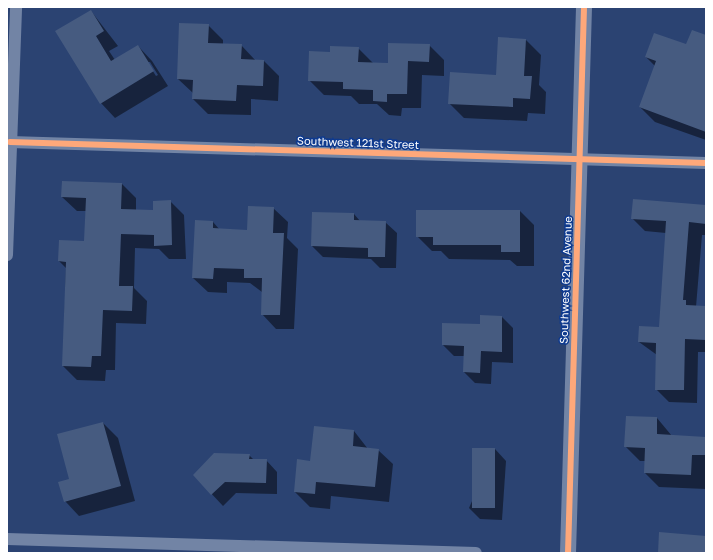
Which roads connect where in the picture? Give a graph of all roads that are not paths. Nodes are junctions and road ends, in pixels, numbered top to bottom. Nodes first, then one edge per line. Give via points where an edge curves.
1 (16, 7) edge
2 (584, 7) edge
3 (10, 142) junction
4 (580, 160) junction
5 (706, 163) edge
6 (7, 255) edge
7 (7, 539) edge
8 (476, 553) edge
9 (568, 553) edge

1 - 3 street
2 - 4 street, Southwest 62nd Avenue
3 - 4 street, Southwest 121st Street
3 - 6 street
4 - 5 street, Southwest 121st Street
4 - 9 street, Southwest 62nd Avenue
7 - 8 street

